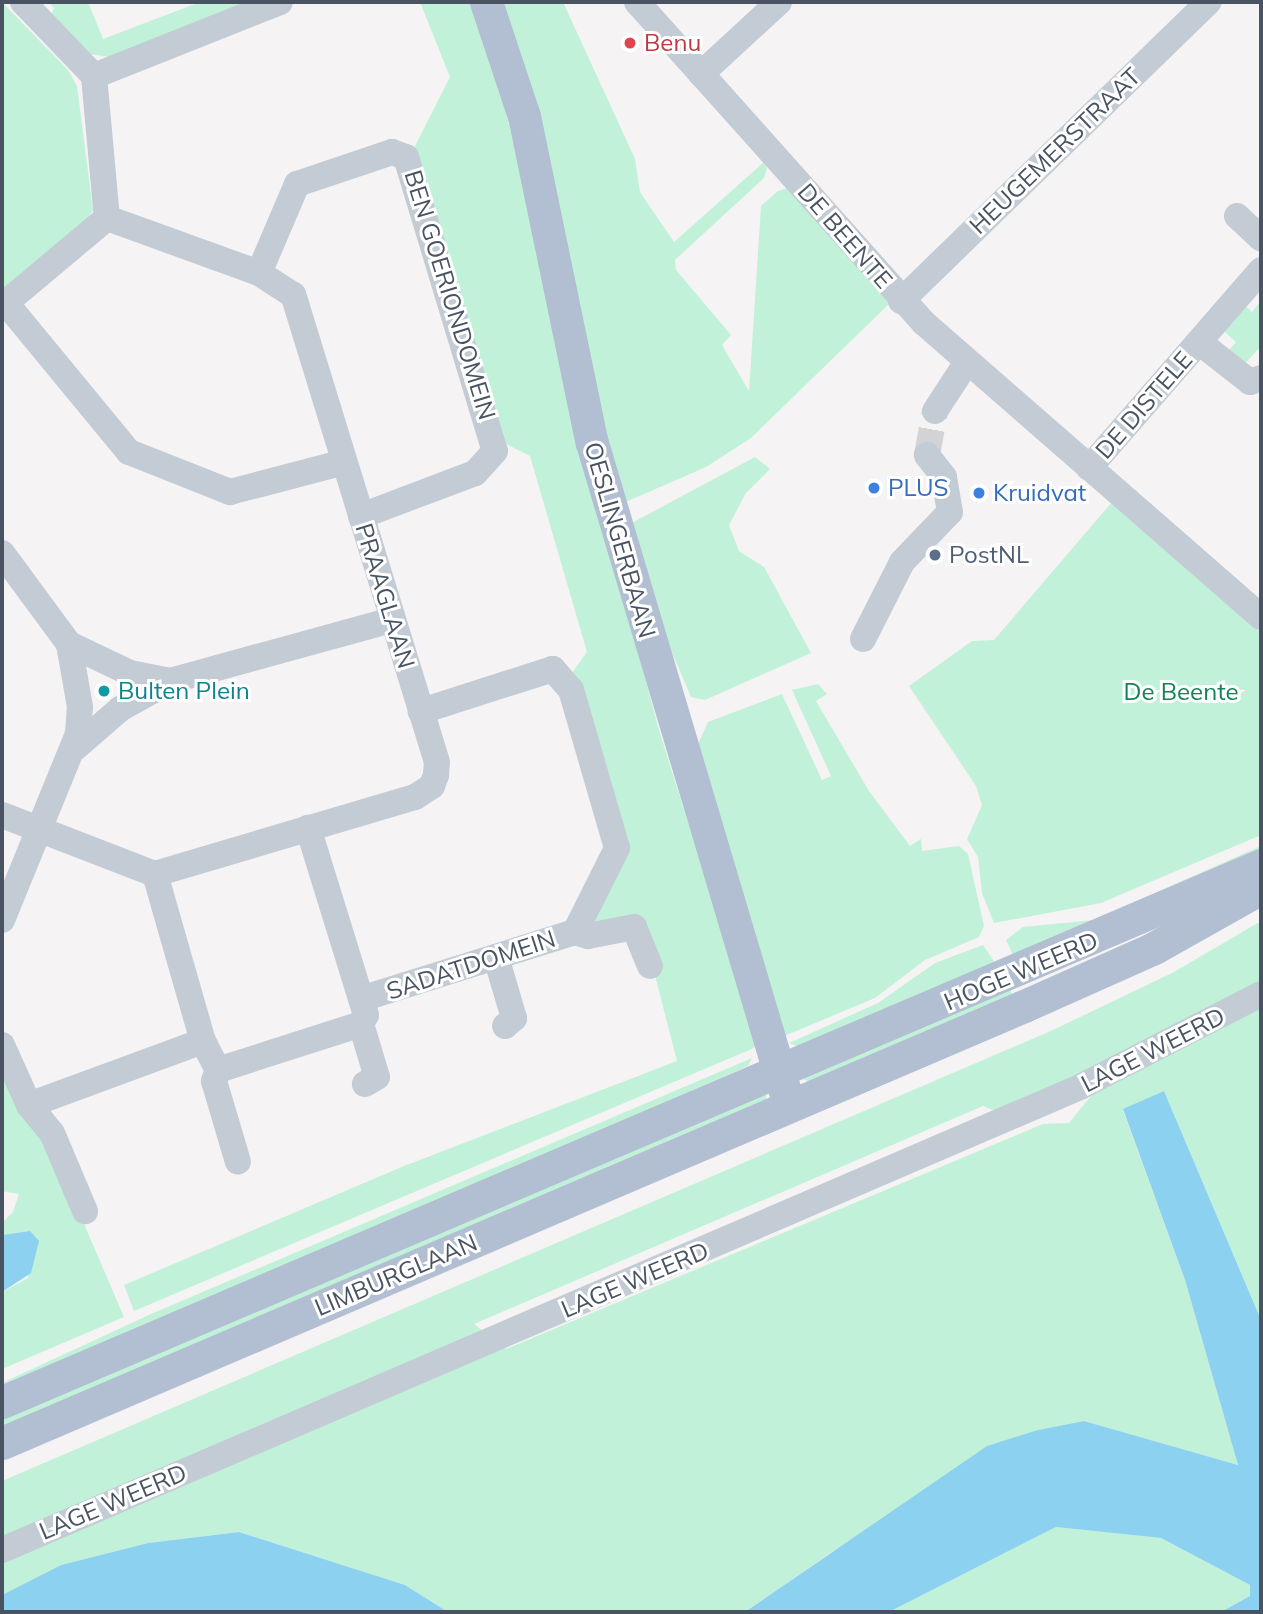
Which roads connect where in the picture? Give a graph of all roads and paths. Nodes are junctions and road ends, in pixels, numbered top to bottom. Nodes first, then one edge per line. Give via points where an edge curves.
1 (23, 2) edge
2 (280, 2) edge
3 (486, 2) edge
4 (637, 2) edge
5 (779, 2) edge
6 (1197, 6) edge
7 (701, 74) junction
8 (94, 76) junction
9 (1237, 216) dead end
10 (107, 218) junction
11 (1261, 238) edge
12 (1261, 270) edge
13 (259, 273) junction
14 (901, 300) junction
15 (4, 304) edge
16 (1199, 342) junction
17 (967, 362) junction
18 (1261, 379) edge
19 (935, 411) tunnel mouth
20 (928, 455) tunnel mouth
21 (344, 461) junction
22 (1089, 468) junction
23 (360, 516) junction
24 (2, 552) edge
25 (1261, 617) edge
26 (392, 620) junction
27 (863, 639) dead end
28 (69, 644) junction
29 (170, 681) junction
30 (421, 711) junction
31 (74, 749) junction
32 (2, 815) edge
33 (308, 828) junction
34 (38, 829) junction
35 (1261, 864) edge
36 (155, 874) junction
37 (1261, 888) edge
38 (2, 920) edge
39 (575, 932) junction
40 (496, 957) junction
41 (650, 966) dead end
42 (1261, 994) edge
43 (361, 1012) junction
44 (505, 1026) dead end
45 (203, 1041) junction
46 (2, 1045) edge
47 (218, 1070) junction
48 (779, 1073) junction
49 (365, 1084) dead end
50 (29, 1105) junction
51 (789, 1105) junction
52 (238, 1162) dead end
53 (85, 1211) dead end
54 (2, 1402) edge
55 (2, 1443) edge
56 (2, 1550) edge

1 - 8 street
2 - 8 street
3 - 48 main road, OESLINGERBAAN via 524,116 578,386 614,519
4 - 7 street, DE BEENTE
5 - 7 street
6 - 14 street, HEUGEMERSTRAAT
7 - 14 street, DE BEENTE
8 - 10 street
9 - 11 street
10 - 13 street, PRAAGLAAN
10 - 15 street
12 - 16 street, DE DISTELE
13 - 21 street, PRAAGLAAN via 287,289 296,302
13 - 23 street, BEN GOERIONDOMEIN via 297,184 392,152 406,156 495,451 475,473
14 - 17 street, DE BEENTE
15 - 21 street via 129,452 230,492
16 - 18 street, DE DISTELE via 1250,382
16 - 22 street, DE DISTELE
17 - 19 street
17 - 22 street, DE BEENTE
20 - 27 street via 944,477 950,512 902,562
21 - 23 street, PRAAGLAAN
22 - 25 street, DE BEENTE
23 - 26 street, PRAAGLAAN
24 - 28 street
26 - 29 street
26 - 30 street, PRAAGLAAN
28 - 29 street via 130,673
28 - 31 street via 80,707
29 - 31 street via 120,709
30 - 33 street, PRAAGLAAN via 437,762 432,786 415,797
30 - 39 street, SADATDOMEIN via 553,669 571,690 617,848
31 - 34 street
32 - 34 street
33 - 36 street, PRAAGLAAN
33 - 43 street
34 - 36 street
34 - 38 street
35 - 48 main road, HOGE WEERD
36 - 45 street
37 - 51 main road, HOGE WEERD via 1154,948
39 - 40 street, SADATDOMEIN
39 - 41 street via 588,936 634,927
40 - 43 street, SADATDOMEIN
40 - 44 street via 514,1018
42 - 56 street, LAGE WEERD via 1068,1092
43 - 47 street, SADATDOMEIN
43 - 49 street via 377,1077
45 - 47 street
45 - 50 street
46 - 50 street
47 - 52 street via 214,1081
48 - 51 main road, OESLINGERBAAN
48 - 54 main road, LIMBURGLAAN
50 - 53 street via 52,1133
51 - 55 main road, LIMBURGLAAN

